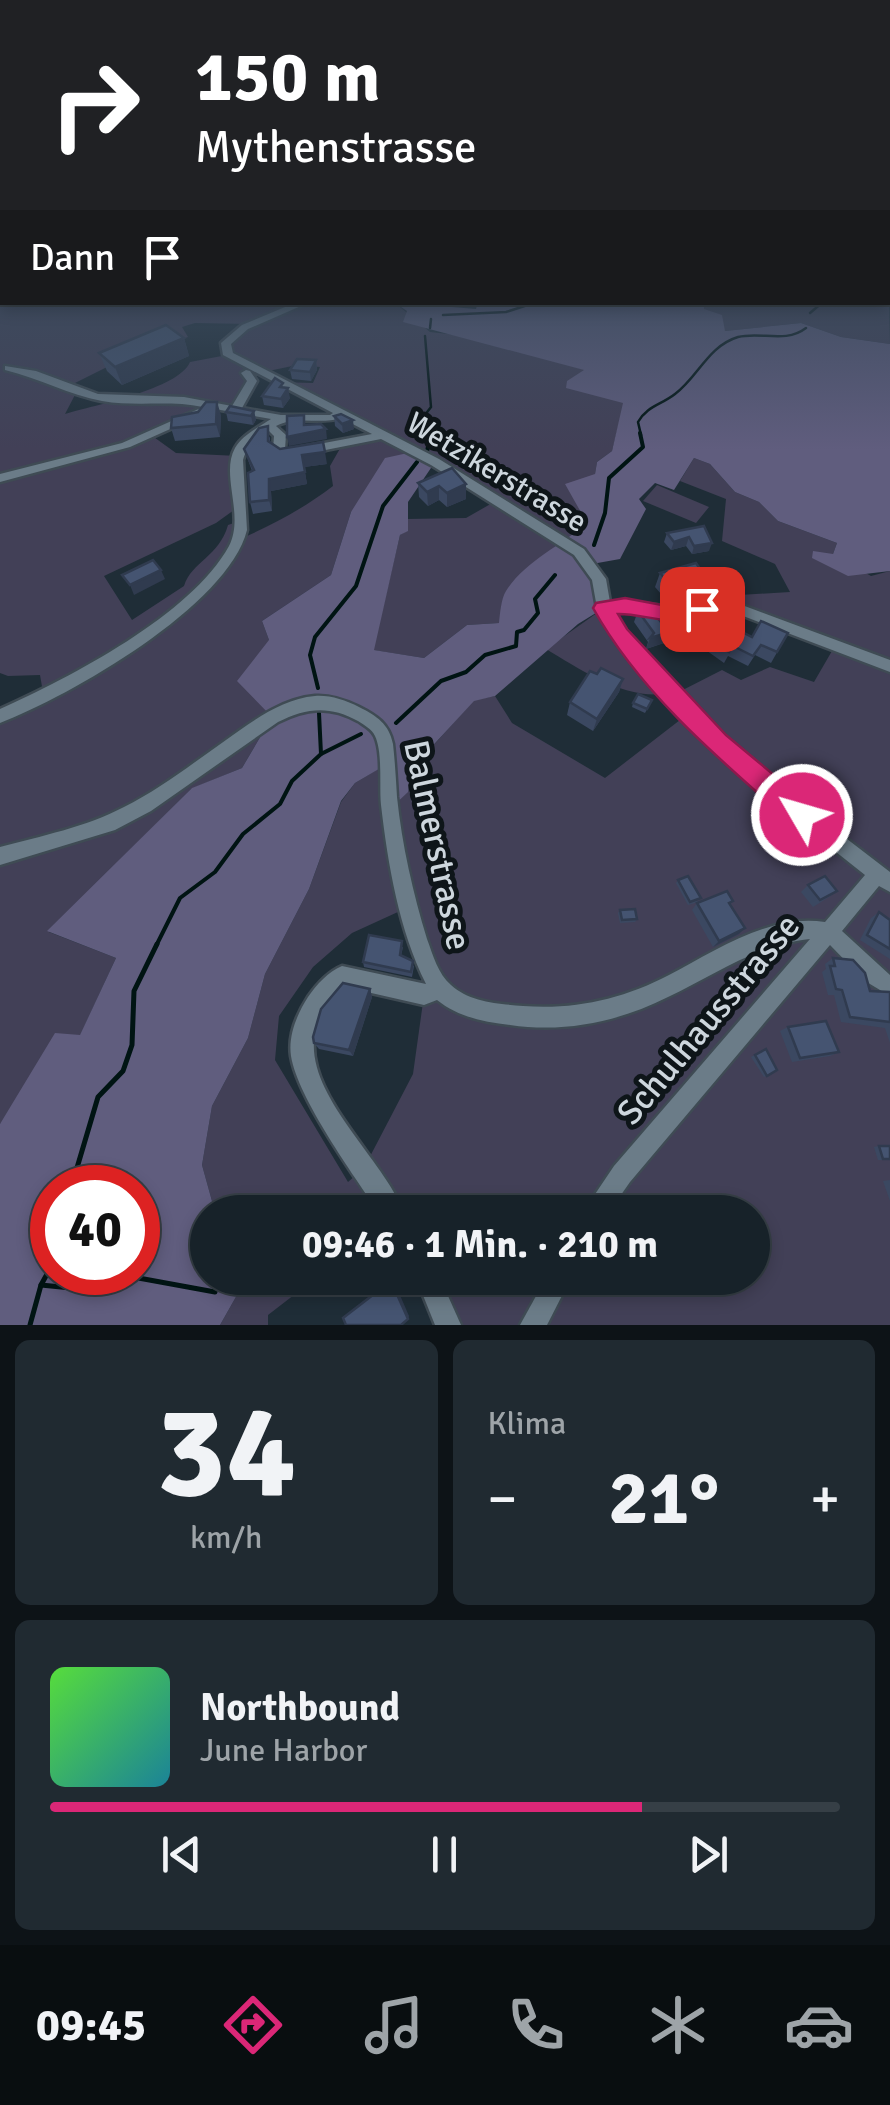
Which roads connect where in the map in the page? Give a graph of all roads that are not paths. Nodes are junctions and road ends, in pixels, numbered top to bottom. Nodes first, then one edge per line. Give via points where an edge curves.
1 (250, 327) edge
2 (9, 368) dead end
3 (246, 373) dead end
4 (214, 406) junction
5 (236, 408) junction
6 (341, 414) junction
7 (275, 421) junction
8 (383, 435) junction
9 (0, 478) edge
10 (604, 608) junction
11 (890, 666) edge
12 (0, 716) edge
13 (0, 856) edge
14 (884, 878) edge
15 (828, 932) junction
16 (890, 986) edge
17 (440, 990) junction
18 (381, 1195) edge
19 (607, 1195) edge
20 (435, 1295) edge
21 (550, 1295) edge
22 (448, 1325) edge
23 (533, 1325) edge

1 - 6 street, Wetzikerstrasse via 225,350 234,360
2 - 4 street via 38,372 98,397 163,397
3 - 5 street via 252,381
4 - 5 street
4 - 9 street via 126,446
5 - 7 street
6 - 7 street
6 - 8 street, Wetzikerstrasse
7 - 8 street via 285,454
7 - 12 street via 238,456 240,531 214,574 149,632 69,684
8 - 10 street, Wetzikerstrasse via 579,552 598,579
10 - 11 street via 679,613 726,604
10 - 14 street, Wetzikerstrasse via 619,635 717,742
13 - 17 street, Balmerstrasse via 109,824 294,706 340,703 375,724 385,739 390,809 420,947
14 - 15 street, Schulhausstrasse
15 - 16 street
15 - 17 street, Balmerstrasse via 808,930 748,946 644,998 565,1018 479,1010
15 - 19 street, Schulhausstrasse
17 - 18 street via 424,994 342,976 324,990 303,1030 302,1059 313,1085
20 - 22 street
21 - 23 street

